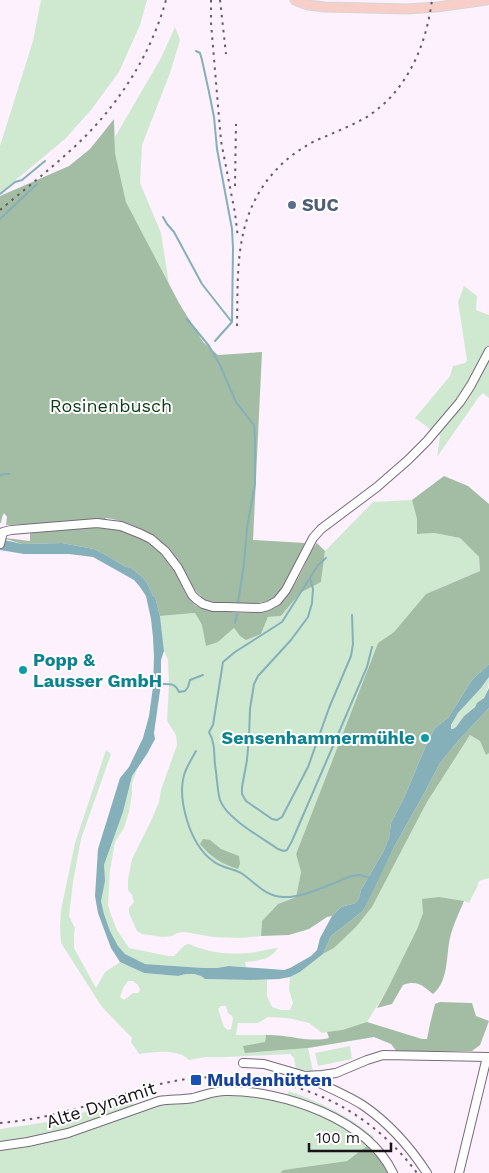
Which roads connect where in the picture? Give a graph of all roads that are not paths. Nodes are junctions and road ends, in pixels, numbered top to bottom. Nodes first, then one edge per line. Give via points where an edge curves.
1 (295, 0) edge
2 (486, 0) edge
3 (489, 351) edge
4 (1, 542) edge
5 (488, 1057) edge
6 (242, 1063) dead end
7 (305, 1076) junction
8 (0, 1146) edge
9 (393, 1173) edge
10 (427, 1173) edge
11 (459, 1173) edge

1 - 2 main road via 325,7 407,9
3 - 4 street via 460,402 427,441 377,487 321,529 286,590 268,606 213,607 203,604 192,595 178,568 155,542 121,526 92,523 3,532
5 - 7 street via 383,1055 336,1073
5 - 11 street
6 - 7 street via 264,1064
7 - 10 street via 363,1106 388,1124
8 - 9 street, Alte Dynamit via 68,1133 167,1099 192,1098 216,1091 239,1091 280,1097 336,1119 373,1146

